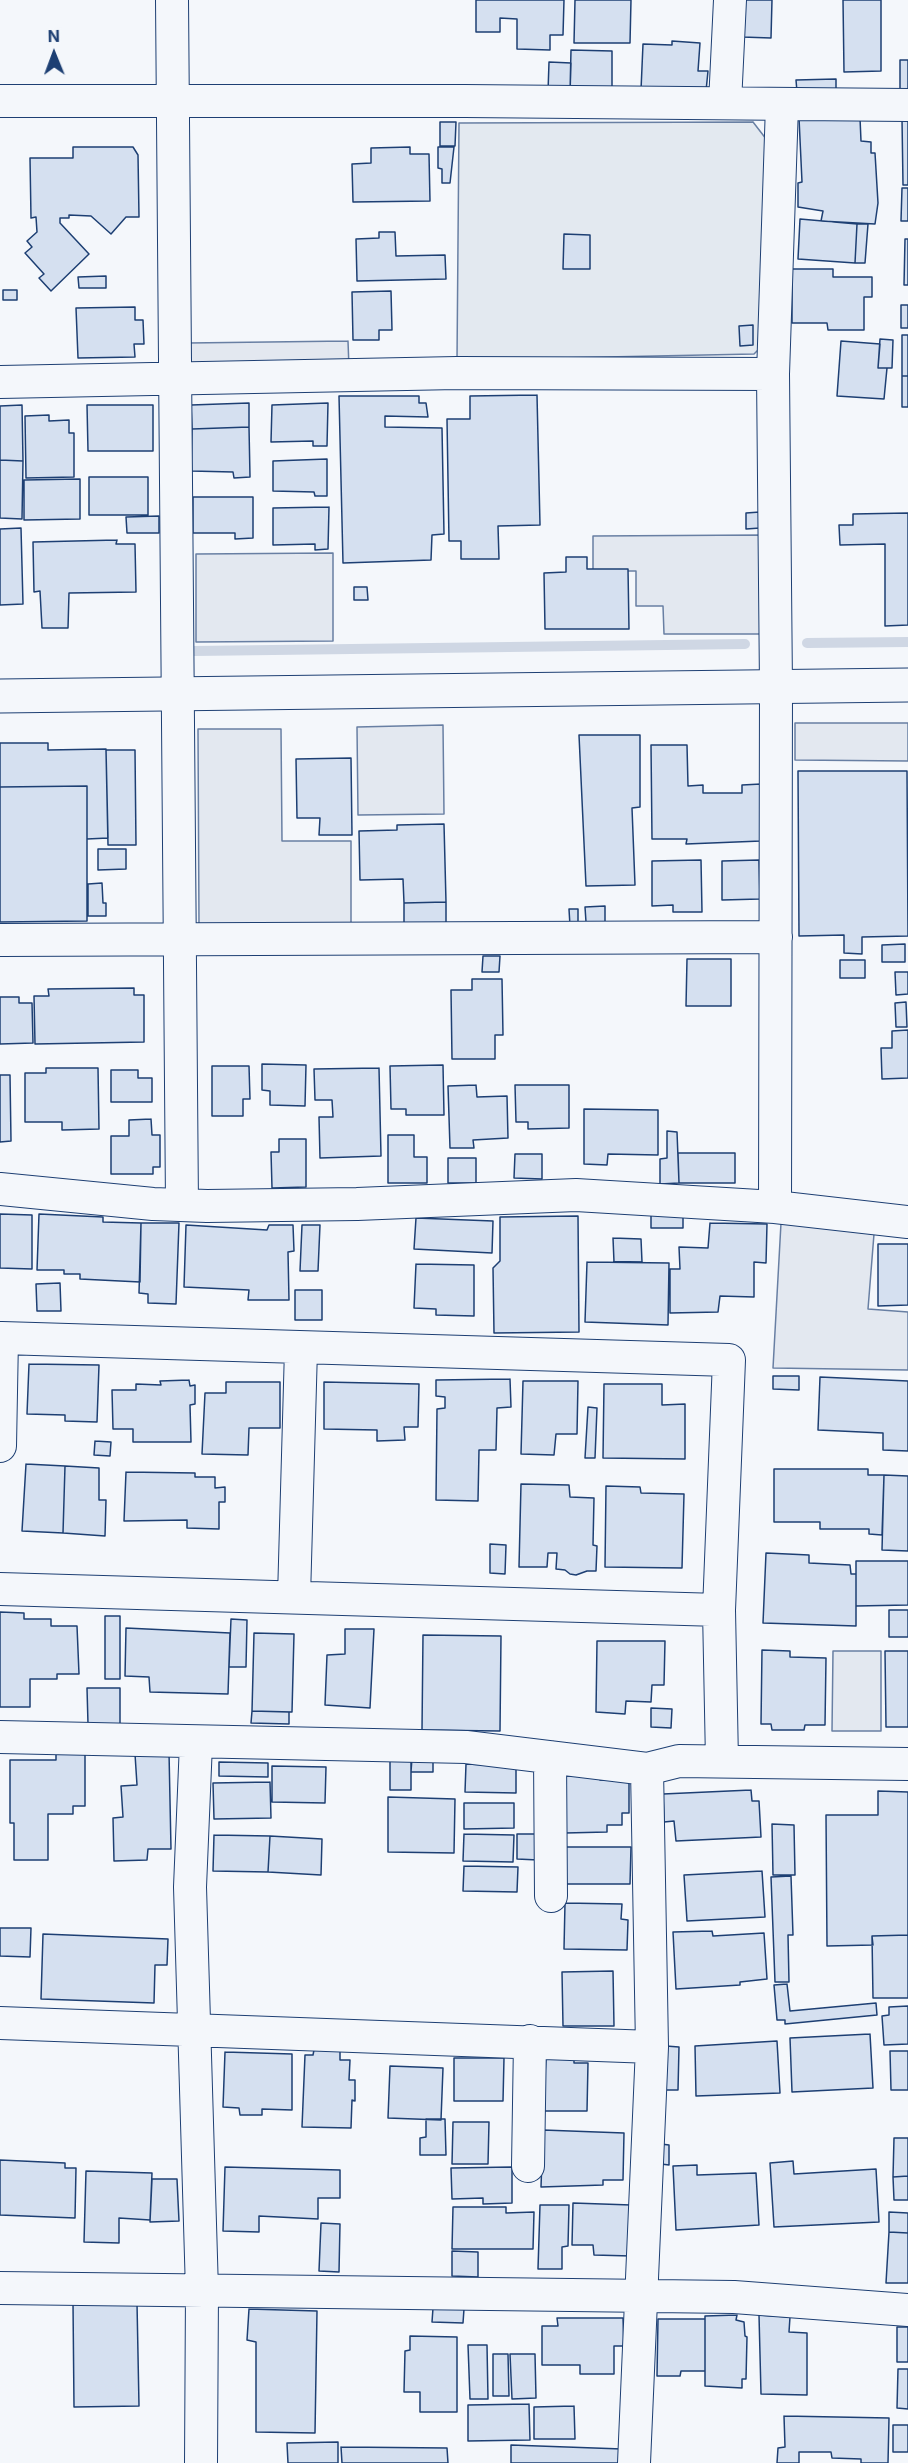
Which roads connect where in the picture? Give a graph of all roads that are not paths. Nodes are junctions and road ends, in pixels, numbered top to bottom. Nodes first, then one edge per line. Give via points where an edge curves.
1 (172, 0) edge
2 (730, 0) edge
3 (0, 100) edge
4 (173, 101) junction
5 (725, 103) junction
6 (782, 105) junction
7 (908, 105) edge
8 (773, 374) junction
9 (174, 379) junction
10 (0, 382) edge
11 (908, 685) edge
12 (776, 687) junction
13 (177, 693) junction
14 (0, 696) edge
15 (776, 937) junction
16 (0, 940) edge
17 (179, 941) junction
18 (0, 1189) edge
19 (182, 1204) junction
20 (775, 1207) junction
21 (908, 1222) edge
22 (301, 1348) junction
23 (0, 1446) edge
24 (0, 1589) edge
25 (294, 1597) junction
26 (719, 1610) junction
27 (0, 1737) edge
28 (196, 1743) junction
29 (550, 1757) junction
30 (722, 1761) junction
31 (908, 1764) edge
32 (647, 1769) junction
33 (551, 1896) dead end
34 (0, 2022) edge
35 (196, 2030) junction
36 (530, 2041) junction
37 (652, 2047) junction
38 (528, 2166) dead end
39 (0, 2288) edge
40 (202, 2291) junction
41 (642, 2295) junction
42 (908, 2310) edge
43 (201, 2463) edge
44 (634, 2463) edge

1 - 4 street
2 - 5 street
3 - 4 street
4 - 5 street
4 - 9 street
5 - 6 street
6 - 7 street
6 - 8 street
8 - 9 street via 457,373
8 - 12 street
9 - 10 street
9 - 13 street
11 - 12 street
12 - 13 street
12 - 15 street
13 - 14 street
13 - 17 street
15 - 17 street
15 - 20 street
16 - 17 street
17 - 19 street
18 - 19 street
19 - 20 street via 357,1204 576,1195
20 - 21 street
22 - 23 street via 2,1338
22 - 25 street
22 - 26 street via 729,1360
24 - 25 street
25 - 26 street
26 - 30 street
27 - 28 street
28 - 29 street via 466,1747
28 - 35 street via 190,1887
29 - 32 street
29 - 33 street
30 - 31 street
30 - 32 street via 679,1761
32 - 37 street
34 - 35 street
35 - 36 street
35 - 40 street
36 - 37 street
36 - 38 street
37 - 41 street
39 - 40 street
40 - 41 street
40 - 43 street
41 - 42 street via 734,2297
41 - 44 street

